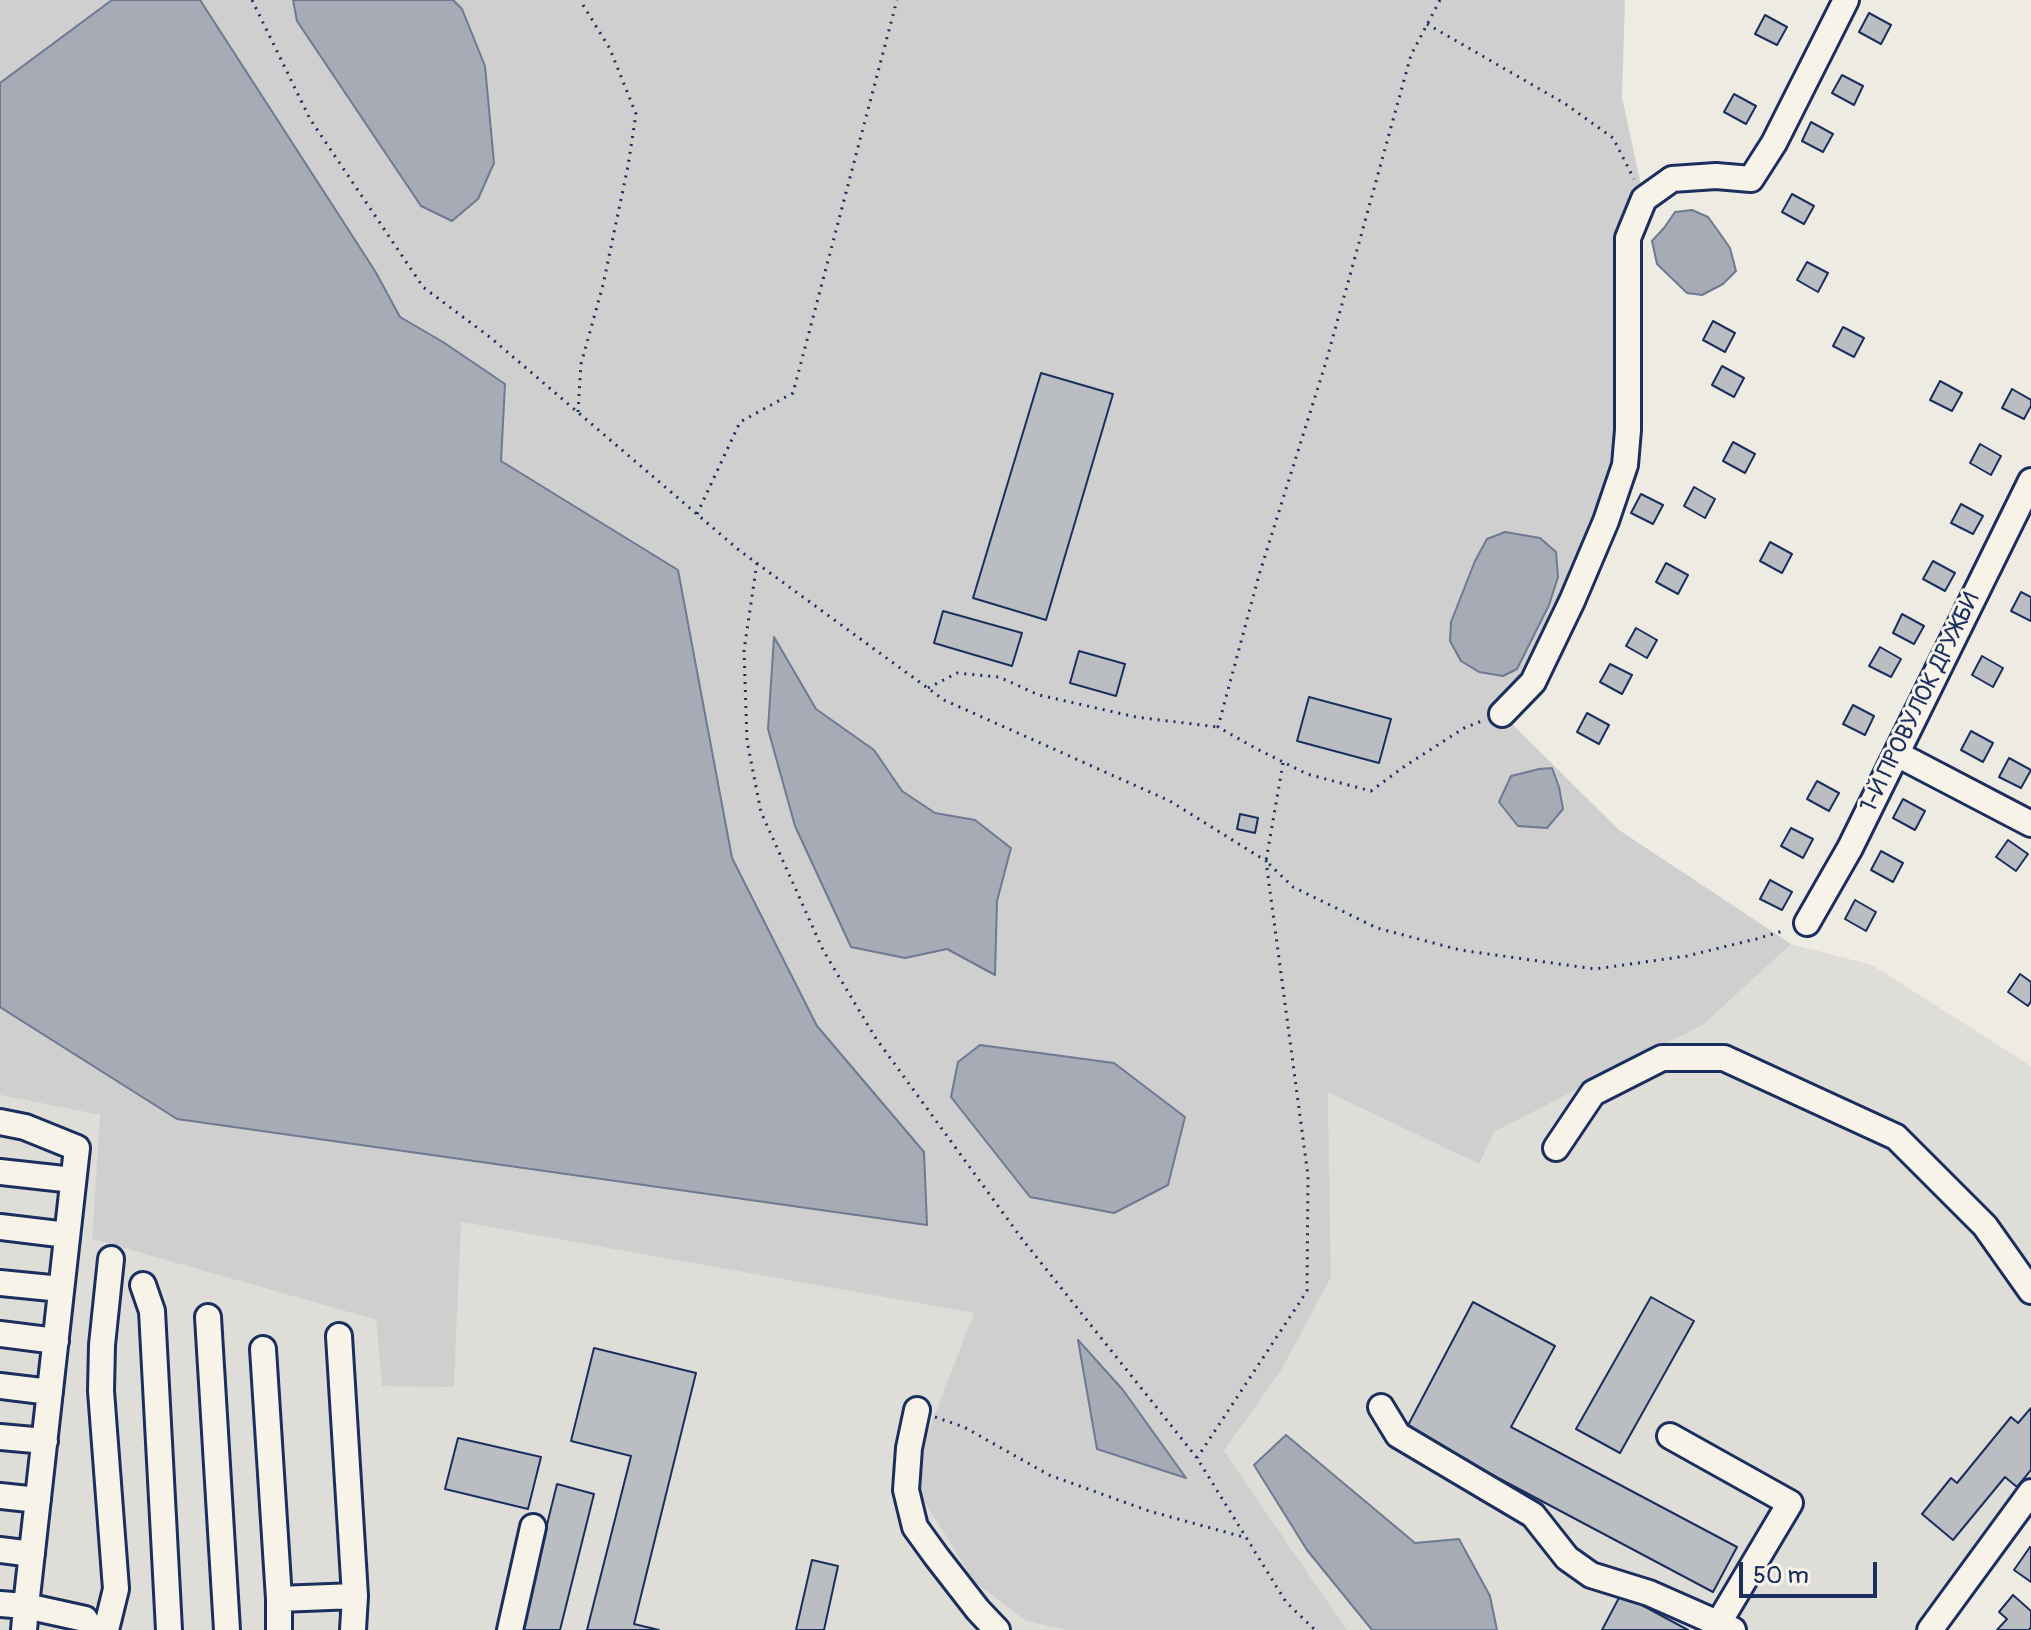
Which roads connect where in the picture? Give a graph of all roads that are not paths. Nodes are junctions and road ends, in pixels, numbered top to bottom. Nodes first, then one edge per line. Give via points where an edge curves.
1 (1846, 0) edge
2 (2031, 481) edge
3 (1502, 714) road end
4 (1897, 754) junction
5 (2031, 824) edge
6 (1807, 923) road end
7 (0, 1122) edge
8 (1556, 1148) dead end
9 (0, 1172) edge
10 (73, 1180) junction
11 (0, 1227) edge
12 (67, 1235) junction
13 (111, 1259) dead end
14 (0, 1283) edge
15 (143, 1285) dead end
16 (61, 1289) junction
17 (2031, 1291) edge
18 (208, 1317) dead end
19 (0, 1334) edge
20 (339, 1336) dead end
21 (56, 1341) junction
22 (263, 1349) dead end
23 (0, 1386) edge
24 (50, 1392) junction
25 (1381, 1407) dead end
26 (917, 1410) road end
27 (1670, 1436) dead end
28 (0, 1437) edge
29 (45, 1441) junction
30 (2031, 1492) edge
31 (0, 1496) edge
32 (38, 1500) junction
33 (533, 1527) dead end
34 (0, 1550) edge
35 (32, 1554) junction
36 (355, 1596) junction
37 (279, 1599) junction
38 (0, 1604) edge
39 (25, 1618) edge
40 (1726, 1627) edge
41 (92, 1630) edge
42 (106, 1630) edge
43 (169, 1630) edge
44 (227, 1630) edge
45 (279, 1630) edge
46 (353, 1630) edge
47 (510, 1630) edge
48 (997, 1630) edge
49 (1930, 1630) edge

1 - 3 street via 1751,179 1672,179 1644,199 1628,238 1625,465 1606,521 1533,682
2 - 4 street, 1-Й ПРОВУЛОК ДРУЖБИ
4 - 5 street
4 - 6 street, 1-Й ПРОВУЛОК ДРУЖБИ
7 - 10 street via 77,1148
8 - 17 street via 1593,1093 1662,1058 1724,1058 1896,1137 1985,1226
9 - 10 street
10 - 12 street
11 - 12 street
12 - 16 street
13 - 42 street via 101,1391 116,1589
14 - 16 street
15 - 43 street via 152,1311
16 - 21 street
18 - 44 street
19 - 21 street
20 - 36 street
21 - 24 street
22 - 37 street
23 - 24 street
24 - 29 street
25 - 40 street via 1398,1435 1533,1515 1567,1558 1591,1575 1649,1593
26 - 48 street via 906,1490 915,1527
27 - 40 street via 1790,1503
28 - 29 street
29 - 32 street
30 - 49 street
31 - 32 street
32 - 35 street
33 - 47 street
34 - 35 street
35 - 39 street
36 - 37 street
36 - 46 street
37 - 45 street
38 - 39 street
39 - 41 street via 85,1619

